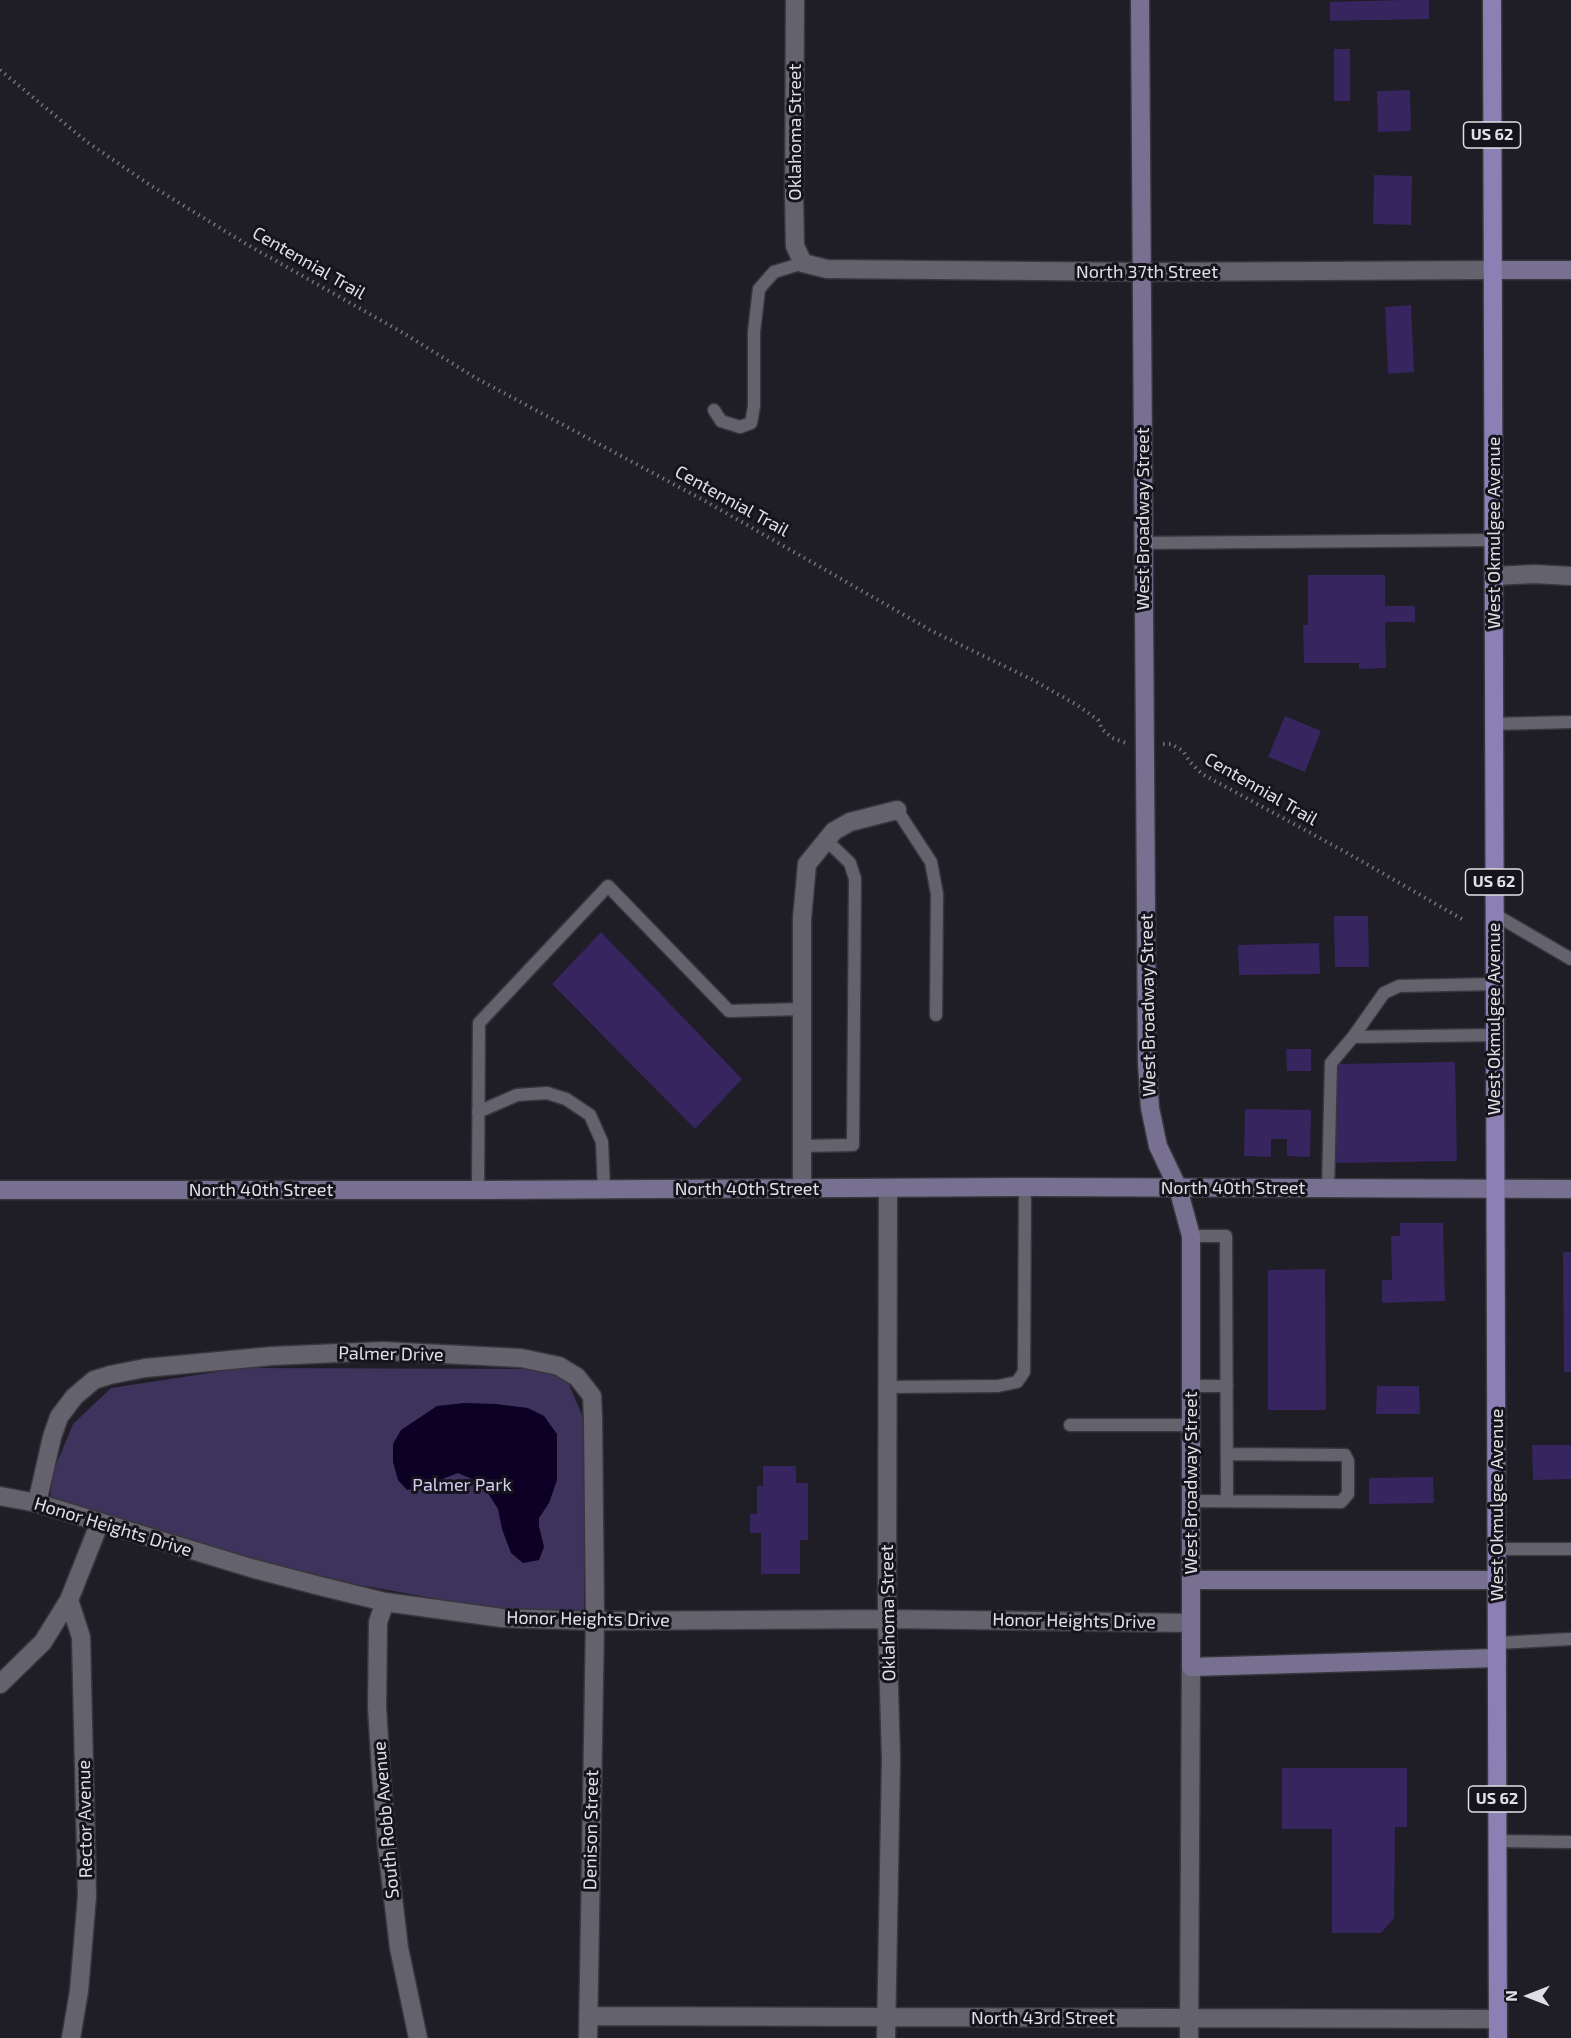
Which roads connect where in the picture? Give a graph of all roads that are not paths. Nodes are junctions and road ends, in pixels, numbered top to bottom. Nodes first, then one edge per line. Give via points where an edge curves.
1 (795, 0) edge
2 (1140, 0) edge
3 (1492, 0) edge
4 (803, 263) junction
5 (1492, 270) junction
6 (1571, 270) edge
7 (1141, 272) junction
8 (714, 410) dead end
9 (1495, 540) junction
10 (1143, 543) junction
11 (1494, 576) junction
12 (1571, 576) edge
13 (1571, 722) edge
14 (1494, 724) junction
15 (897, 810) joint
16 (826, 840) junction
17 (1494, 915) junction
18 (1571, 959) edge
19 (1494, 984) junction
20 (802, 1009) junction
21 (936, 1015) dead end
22 (1494, 1035) junction
23 (1353, 1037) junction
24 (478, 1112) junction
25 (802, 1146) junction
26 (1025, 1187) junction
27 (802, 1188) junction
28 (888, 1188) junction
29 (1178, 1188) junction
30 (1328, 1189) junction
31 (1494, 1189) junction
32 (1571, 1189) edge
33 (0, 1190) edge
34 (478, 1190) junction
35 (604, 1190) junction
36 (1191, 1236) junction
37 (1191, 1386) junction
38 (1227, 1386) junction
39 (887, 1388) junction
40 (1070, 1425) dead end
41 (1191, 1425) junction
42 (1227, 1454) junction
43 (0, 1496) edge
44 (1192, 1501) junction
45 (1227, 1501) junction
46 (37, 1503) junction
47 (100, 1522) junction
48 (1497, 1549) junction
49 (1571, 1549) edge
50 (1192, 1580) junction
51 (1497, 1580) junction
52 (69, 1600) junction
53 (385, 1602) junction
54 (886, 1618) junction
55 (595, 1621) junction
56 (1191, 1623) junction
57 (1571, 1639) edge
58 (1497, 1650) junction
59 (1191, 1667) junction
60 (0, 1684) edge
61 (1497, 1841) junction
62 (1571, 1842) edge
63 (588, 2016) junction
64 (886, 2018) junction
65 (1189, 2018) junction
66 (1497, 2019) junction
67 (71, 2038) edge
68 (418, 2038) edge
69 (588, 2038) edge
70 (886, 2038) edge
71 (1189, 2038) edge
72 (1498, 2038) edge

1 - 4 street, Oklahoma Street via 795,246
2 - 7 street, West Broadway Street
3 - 5 main road, West Okmulgee Avenue / US 62
4 - 7 street, North 37th Street via 827,269
4 - 8 lane via 774,272 759,289 751,423 740,427 721,421
5 - 6 street
5 - 7 street, North 37th Street
5 - 9 main road, West Okmulgee Avenue / US 62
7 - 10 street, West Broadway Street
9 - 10 lane
9 - 11 main road, West Okmulgee Avenue / US 62
10 - 29 street, West Broadway Street via 1147,1063 1158,1146
11 - 12 street
11 - 14 main road, West Okmulgee Avenue / US 62
13 - 14 lane
14 - 17 main road, West Okmulgee Avenue / US 62
15 - 16 street via 849,822
15 - 21 lane via 931,862 937,894
16 - 20 street via 810,859 806,871
16 - 25 lane via 850,863 855,879 853,1145
17 - 18 lane
17 - 19 main road, West Okmulgee Avenue / US 62
19 - 22 main road, West Okmulgee Avenue / US 62
19 - 23 lane via 1399,986 1384,993
20 - 24 lane via 729,1011 608,886 479,1023
20 - 25 street
22 - 23 lane
22 - 31 main road, West Okmulgee Avenue / US 62
23 - 30 lane via 1331,1063
24 - 34 lane
24 - 35 lane via 517,1095 547,1093 566,1099 590,1115 602,1142
25 - 27 street
26 - 28 street, North 40th Street
26 - 29 street, North 40th Street
26 - 39 lane via 1024,1372 1017,1382 998,1386
27 - 28 street, North 40th Street
27 - 35 street, North 40th Street
28 - 39 street, Oklahoma Street
29 - 30 street, North 40th Street
29 - 36 street, West Broadway Street
30 - 31 street, North 40th Street
31 - 32 street, North 40th Street
31 - 48 main road, West Okmulgee Avenue / US 62
33 - 34 street, North 40th Street
34 - 35 street, North 40th Street
36 - 37 street, West Broadway Street
36 - 38 lane via 1226,1236
37 - 38 lane
37 - 41 street, West Broadway Street
38 - 42 lane
39 - 54 street, Oklahoma Street
40 - 41 lane
41 - 44 street, West Broadway Street
42 - 45 lane
42 - 45 lane via 1346,1455 1348,1494 1341,1502
43 - 46 street, Honor Heights Drive
44 - 45 lane
44 - 50 street, West Broadway Street
46 - 47 street, Honor Heights Drive
46 - 55 street, Palmer Drive via 59,1417 74,1396 94,1380 110,1375 272,1356 382,1351 521,1358 559,1366 577,1377 592,1396
47 - 52 street
47 - 53 street, Honor Heights Drive via 251,1568
48 - 49 lane
48 - 51 main road, West Okmulgee Avenue / US 62
50 - 51 street
50 - 56 street, West Broadway Street
51 - 58 main road, West Okmulgee Avenue / US 62
52 - 60 street via 43,1642
52 - 67 street, Rector Avenue via 81,1637 87,1896
53 - 55 street, Honor Heights Drive via 502,1618
53 - 68 street, South Robb Avenue via 378,1622 381,1772 399,1948
54 - 55 street, Honor Heights Drive
54 - 56 street, Honor Heights Drive
54 - 64 street, Oklahoma Street via 891,1759
55 - 63 street, Denison Street
56 - 59 street, West Broadway Street
57 - 58 lane
58 - 59 street
58 - 61 main road, West Okmulgee Avenue / US 62
59 - 65 street, West Broadway Street
61 - 62 lane
61 - 66 main road, West Okmulgee Avenue / US 62
63 - 64 street, North 43rd Street
63 - 69 street, Denison Street
64 - 65 street, North 43rd Street
64 - 70 street, Oklahoma Street
65 - 66 street, North 43rd Street
65 - 71 street, West Broadway Street
66 - 72 main road, West Okmulgee Avenue / US 62

